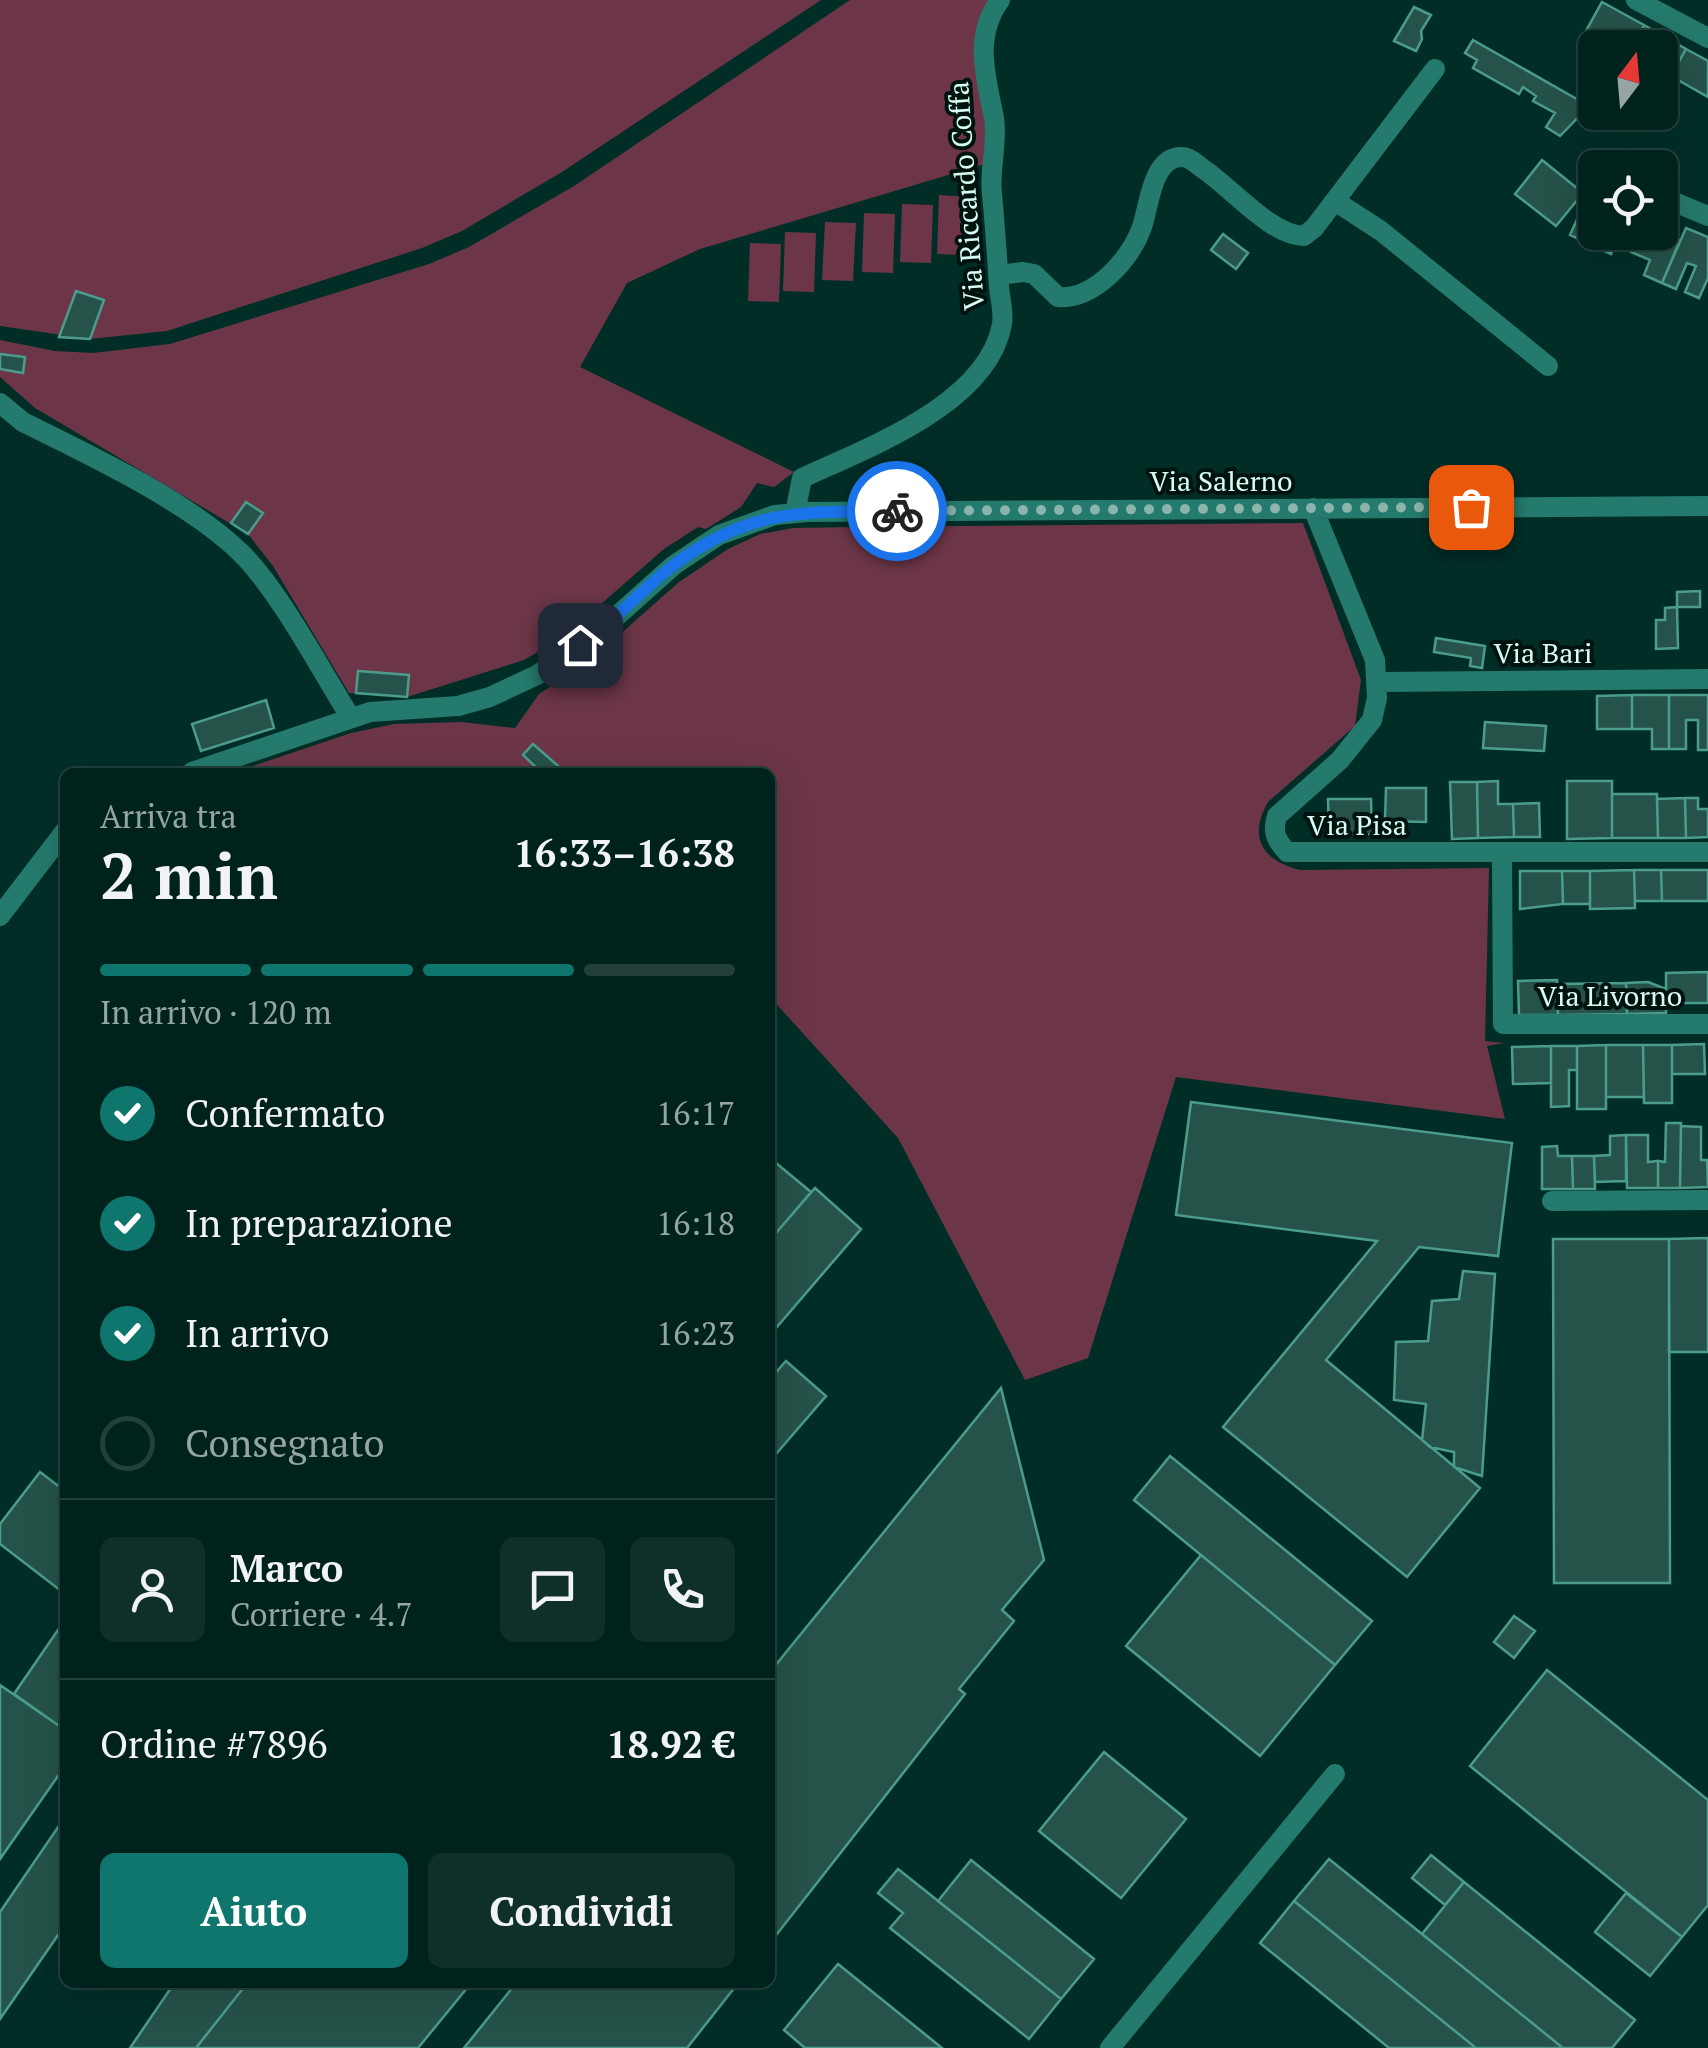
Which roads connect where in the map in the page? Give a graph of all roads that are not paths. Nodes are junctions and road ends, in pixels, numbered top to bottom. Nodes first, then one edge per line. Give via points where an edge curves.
1 (1000, 0) edge
2 (1636, 0) edge
3 (1708, 38) edge
4 (1435, 69) dead end
5 (1335, 201) junction
6 (1678, 204) edge
7 (1708, 216) edge
8 (999, 276) junction
9 (1548, 366) dead end
10 (0, 392) edge
11 (0, 403) edge
12 (84, 452) junction
13 (1708, 506) edge
14 (1313, 508) junction
15 (795, 513) junction
16 (1708, 680) edge
17 (1379, 682) junction
18 (351, 718) junction
19 (204, 768) edge
20 (60, 838) edge
21 (1708, 852) edge
22 (1502, 853) junction
23 (0, 916) edge
24 (1708, 1024) edge
25 (1708, 1200) edge
26 (1552, 1201) dead end
27 (1335, 1774) dead end
28 (1110, 2048) edge

1 - 8 street, Via Riccardo Coffa via 983,42 995,123 991,182
2 - 3 street
4 - 5 street
5 - 8 street via 1314,228 1292,236 1227,184 1180,157 1158,173 1128,251 1086,293 1058,298 1034,274
5 - 9 street
6 - 7 street
8 - 15 street, Via Riccardo Coffa via 1003,320 976,375 896,434 802,478
10 - 12 street
11 - 12 street
12 - 18 street via 243,554
13 - 14 street, Via Salerno
14 - 15 street, Via Salerno
14 - 17 street
15 - 18 street via 718,535 537,675 458,706
16 - 17 street, Via Bari
17 - 22 street, Via Pisa via 1372,720 1340,760 1277,816 1276,840 1288,852
18 - 19 street
20 - 23 street
21 - 22 street, Via Pisa
22 - 24 street, Via Livorno via 1503,1024
25 - 26 street
27 - 28 street

